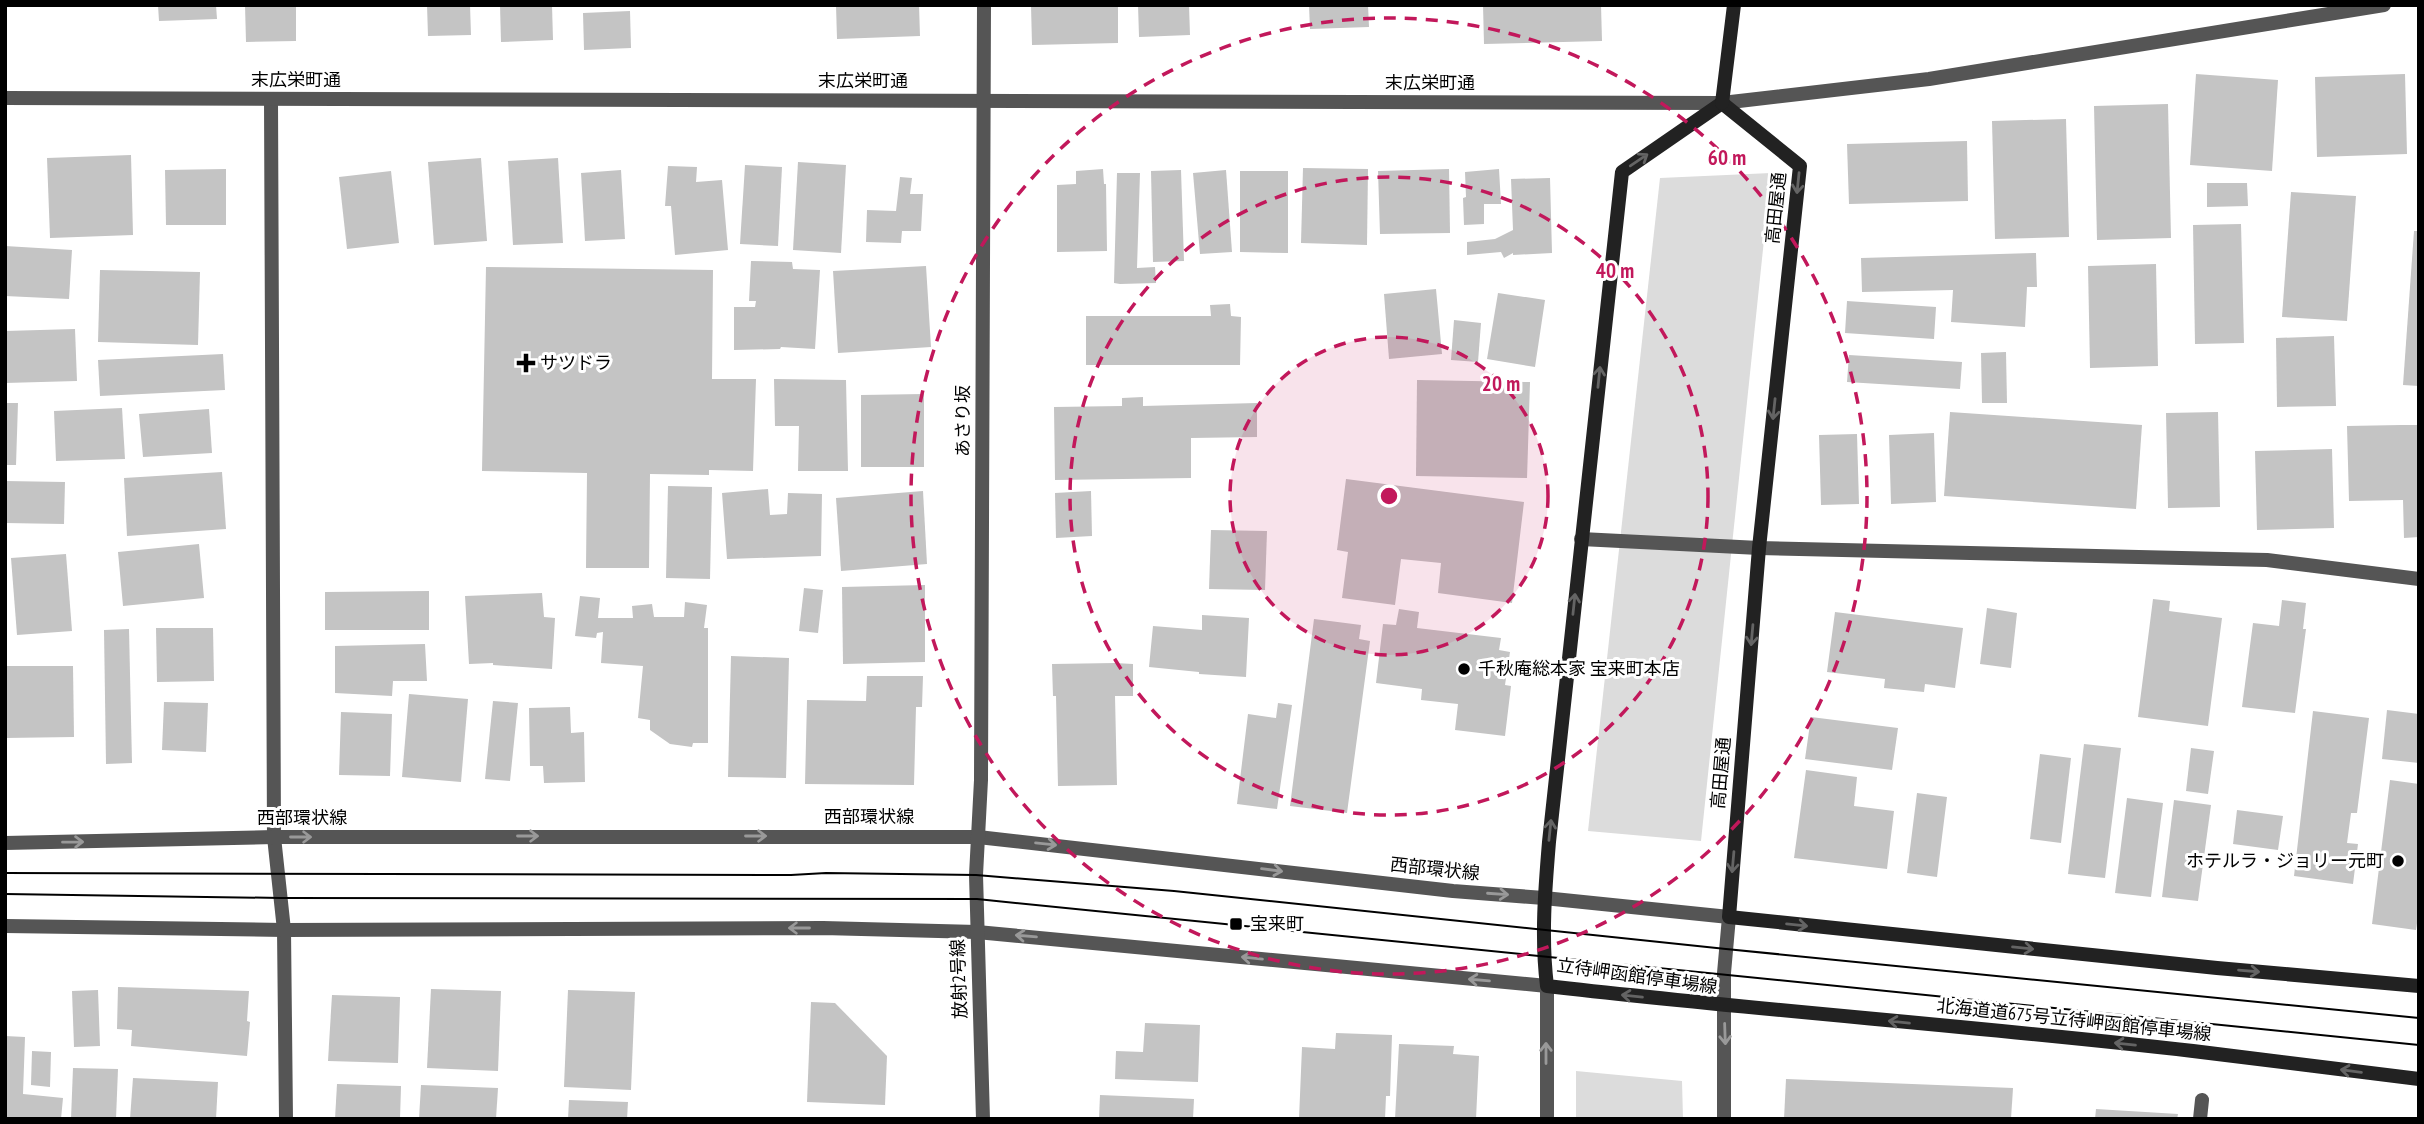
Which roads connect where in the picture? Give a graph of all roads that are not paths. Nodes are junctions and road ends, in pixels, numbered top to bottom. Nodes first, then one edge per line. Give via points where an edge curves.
1 (984, 5) edge
2 (1734, 5) edge
3 (2384, 5) edge
4 (5, 98) edge
5 (271, 99) junction
6 (984, 101) junction
7 (1721, 103) junction
8 (1581, 539) junction
9 (1759, 548) junction
10 (2419, 579) edge
11 (274, 837) junction
12 (978, 837) junction
13 (5, 843) edge
14 (1544, 898) junction
15 (1729, 917) junction
16 (5, 926) edge
17 (284, 930) junction
18 (977, 932) junction
19 (1547, 986) junction
20 (2419, 986) edge
21 (1724, 1006) junction
22 (2419, 1079) edge
23 (2202, 1100) dead end
24 (286, 1119) edge
25 (983, 1119) edge
26 (1547, 1119) edge
27 (1724, 1119) edge
28 (2200, 1119) edge

1 - 6 street, あさり坂
2 - 7 main road
3 - 7 street, 末広栄町通 via 1928,79
4 - 5 street, 末広栄町通
5 - 6 street, 末広栄町通
5 - 11 street
6 - 7 street, 末広栄町通
6 - 12 street, あさり坂
8 -> 7 main road via 1622,172
7 -> 9 main road, 高田屋通 via 1800,166
8 - 9 street
14 -> 8 main road
9 - 10 street via 2267,560
9 -> 15 main road, 高田屋通
11 -> 12 street, 西部環状線
13 -> 11 street, 西部環状線
11 - 17 street
12 -> 14 street, 西部環状線
12 - 18 street, 放射2号線
14 - 15 street, 西部環状線
14 - 19 main road, 立待岬函館停車場線
15 -> 20 main road
15 - 21 street, 高田屋通
16 - 17 street
18 -> 17 street via 823,928
17 - 24 street
19 -> 18 street
18 - 25 street, 放射2号線
21 -> 19 main road, 立待岬函館停車場線
26 -> 19 street
22 -> 21 main road, 北海道道675号立待岬函館停車場線 via 2192,1051
21 -> 27 street, 高田屋通
23 - 28 street

